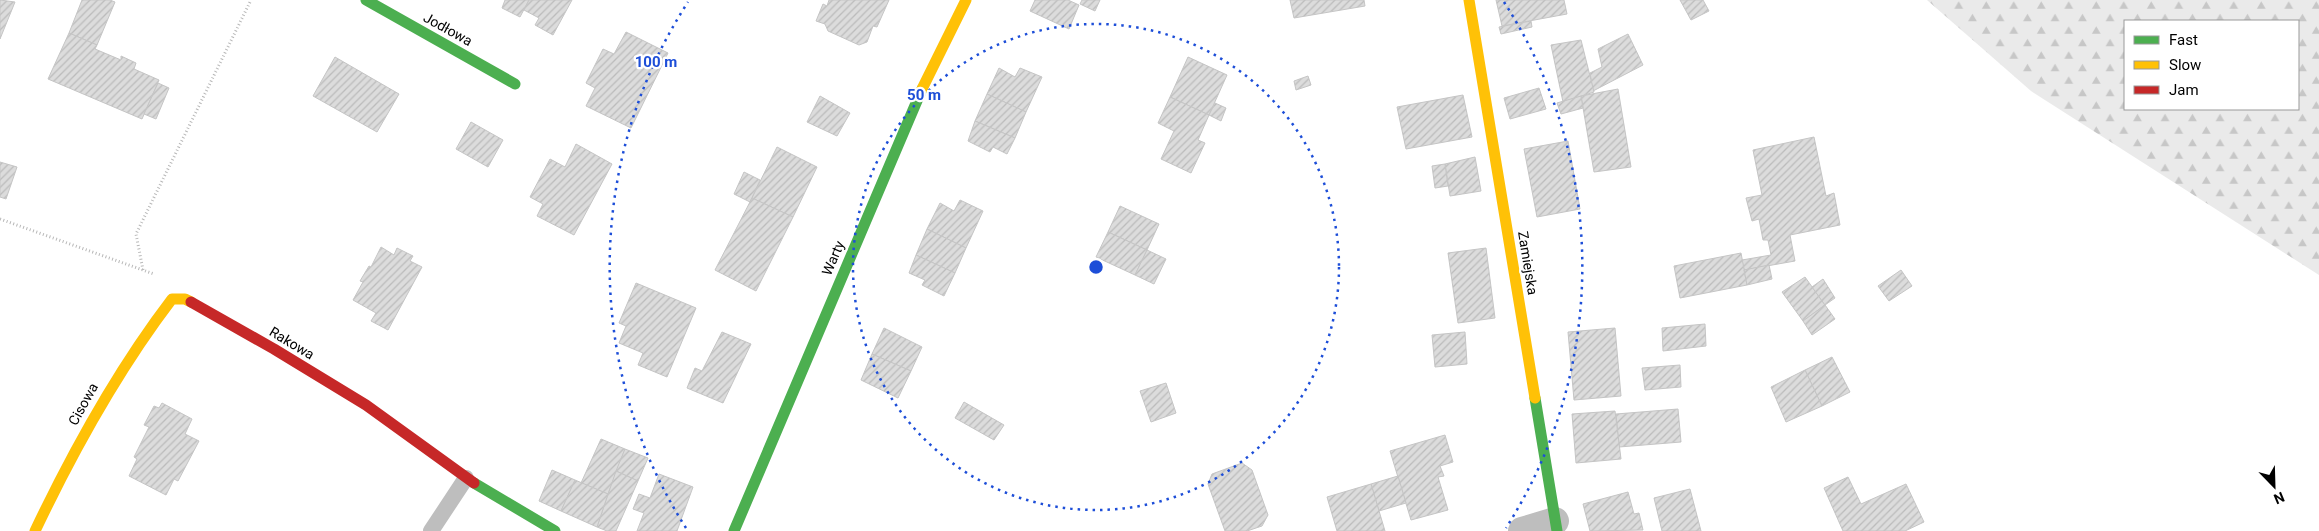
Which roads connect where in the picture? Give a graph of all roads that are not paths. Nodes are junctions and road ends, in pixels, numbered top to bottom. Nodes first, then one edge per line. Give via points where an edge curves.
1 (366, 0) edge
2 (966, 0) edge
3 (1469, 0) edge
4 (515, 84) dead end
5 (172, 299) joint
6 (466, 478) junction
7 (1556, 526) edge
8 (35, 531) edge
9 (431, 531) edge
10 (555, 531) edge
11 (734, 531) edge
12 (1522, 531) edge

1 - 4 street, Jodłowa
2 - 11 street, Warty via 932,66
3 - 7 street, Zamiejska
5 - 6 street, Rakowa via 186,298 205,308 366,405
5 - 8 street, Cisowa via 104,395
6 - 9 lane
6 - 10 street, Rakowa
7 - 12 street

